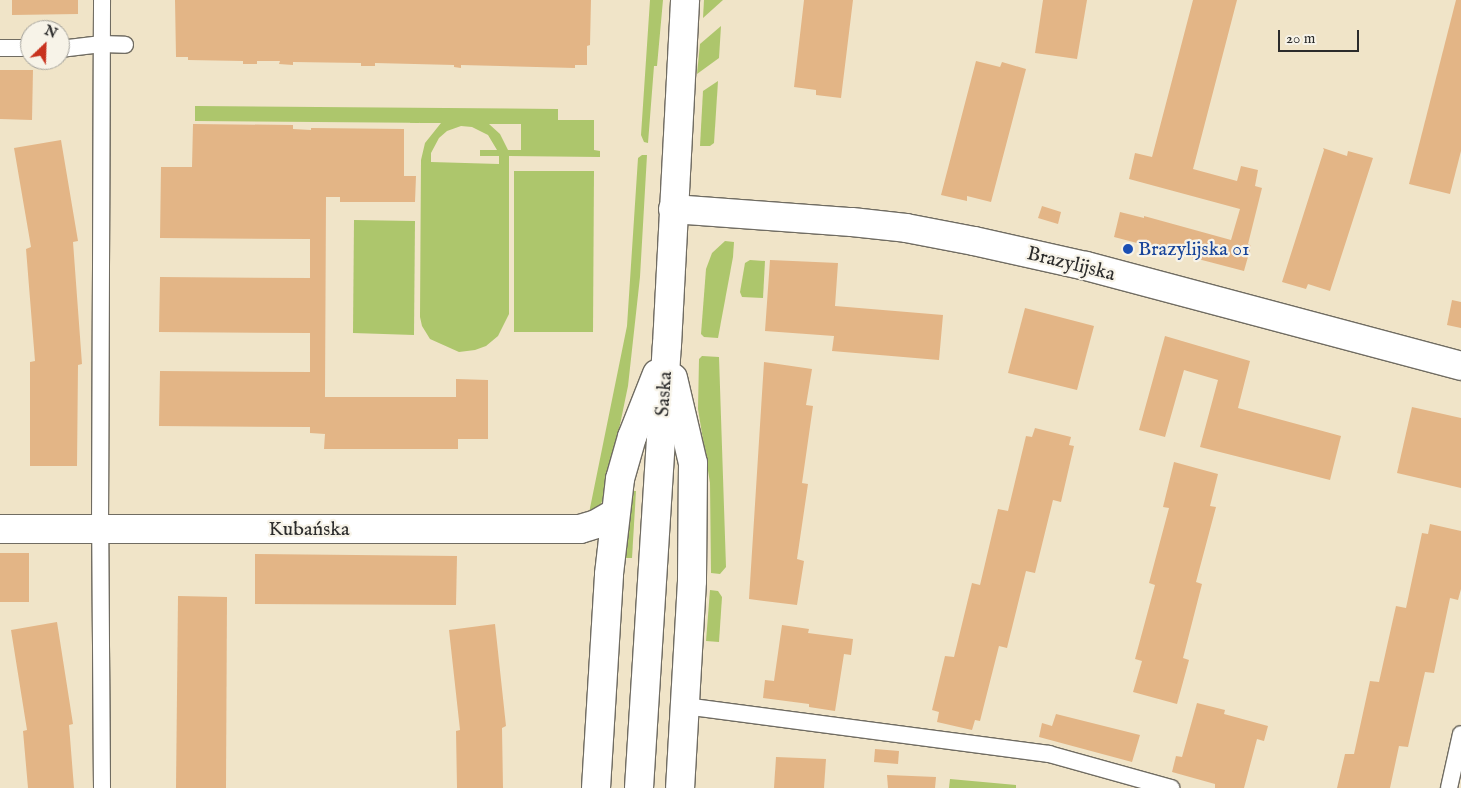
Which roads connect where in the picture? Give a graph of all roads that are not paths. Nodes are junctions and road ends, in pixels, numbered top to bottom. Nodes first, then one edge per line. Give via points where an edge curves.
1 (102, 0) edge
2 (686, 0) edge
3 (102, 44) junction
4 (125, 45) dead end
5 (0, 48) edge
6 (20, 48) edge
7 (70, 48) edge
8 (673, 209) junction
9 (667, 350) junction
10 (1461, 366) edge
11 (615, 513) junction
12 (100, 528) junction
13 (0, 529) edge
14 (684, 706) junction
15 (1461, 734) edge
16 (102, 788) edge
17 (596, 788) edge
18 (639, 788) edge
19 (680, 788) edge
20 (1171, 788) edge
21 (1449, 788) edge

1 - 3 lane
2 - 8 street, Saska
3 - 4 lane
3 - 7 lane
3 - 12 lane
5 - 6 lane
8 - 9 street, Saska
8 - 10 street, Brazylijska via 852,222 974,241 1086,266
9 - 11 street via 632,437 620,479
9 - 14 street via 693,463 692,581
9 - 18 street, Saska
11 - 12 street, Kubańska via 580,529
11 - 17 street
12 - 13 street, Kubańska
12 - 16 lane
14 - 19 street
14 - 20 lane via 1049,754
15 - 21 lane

